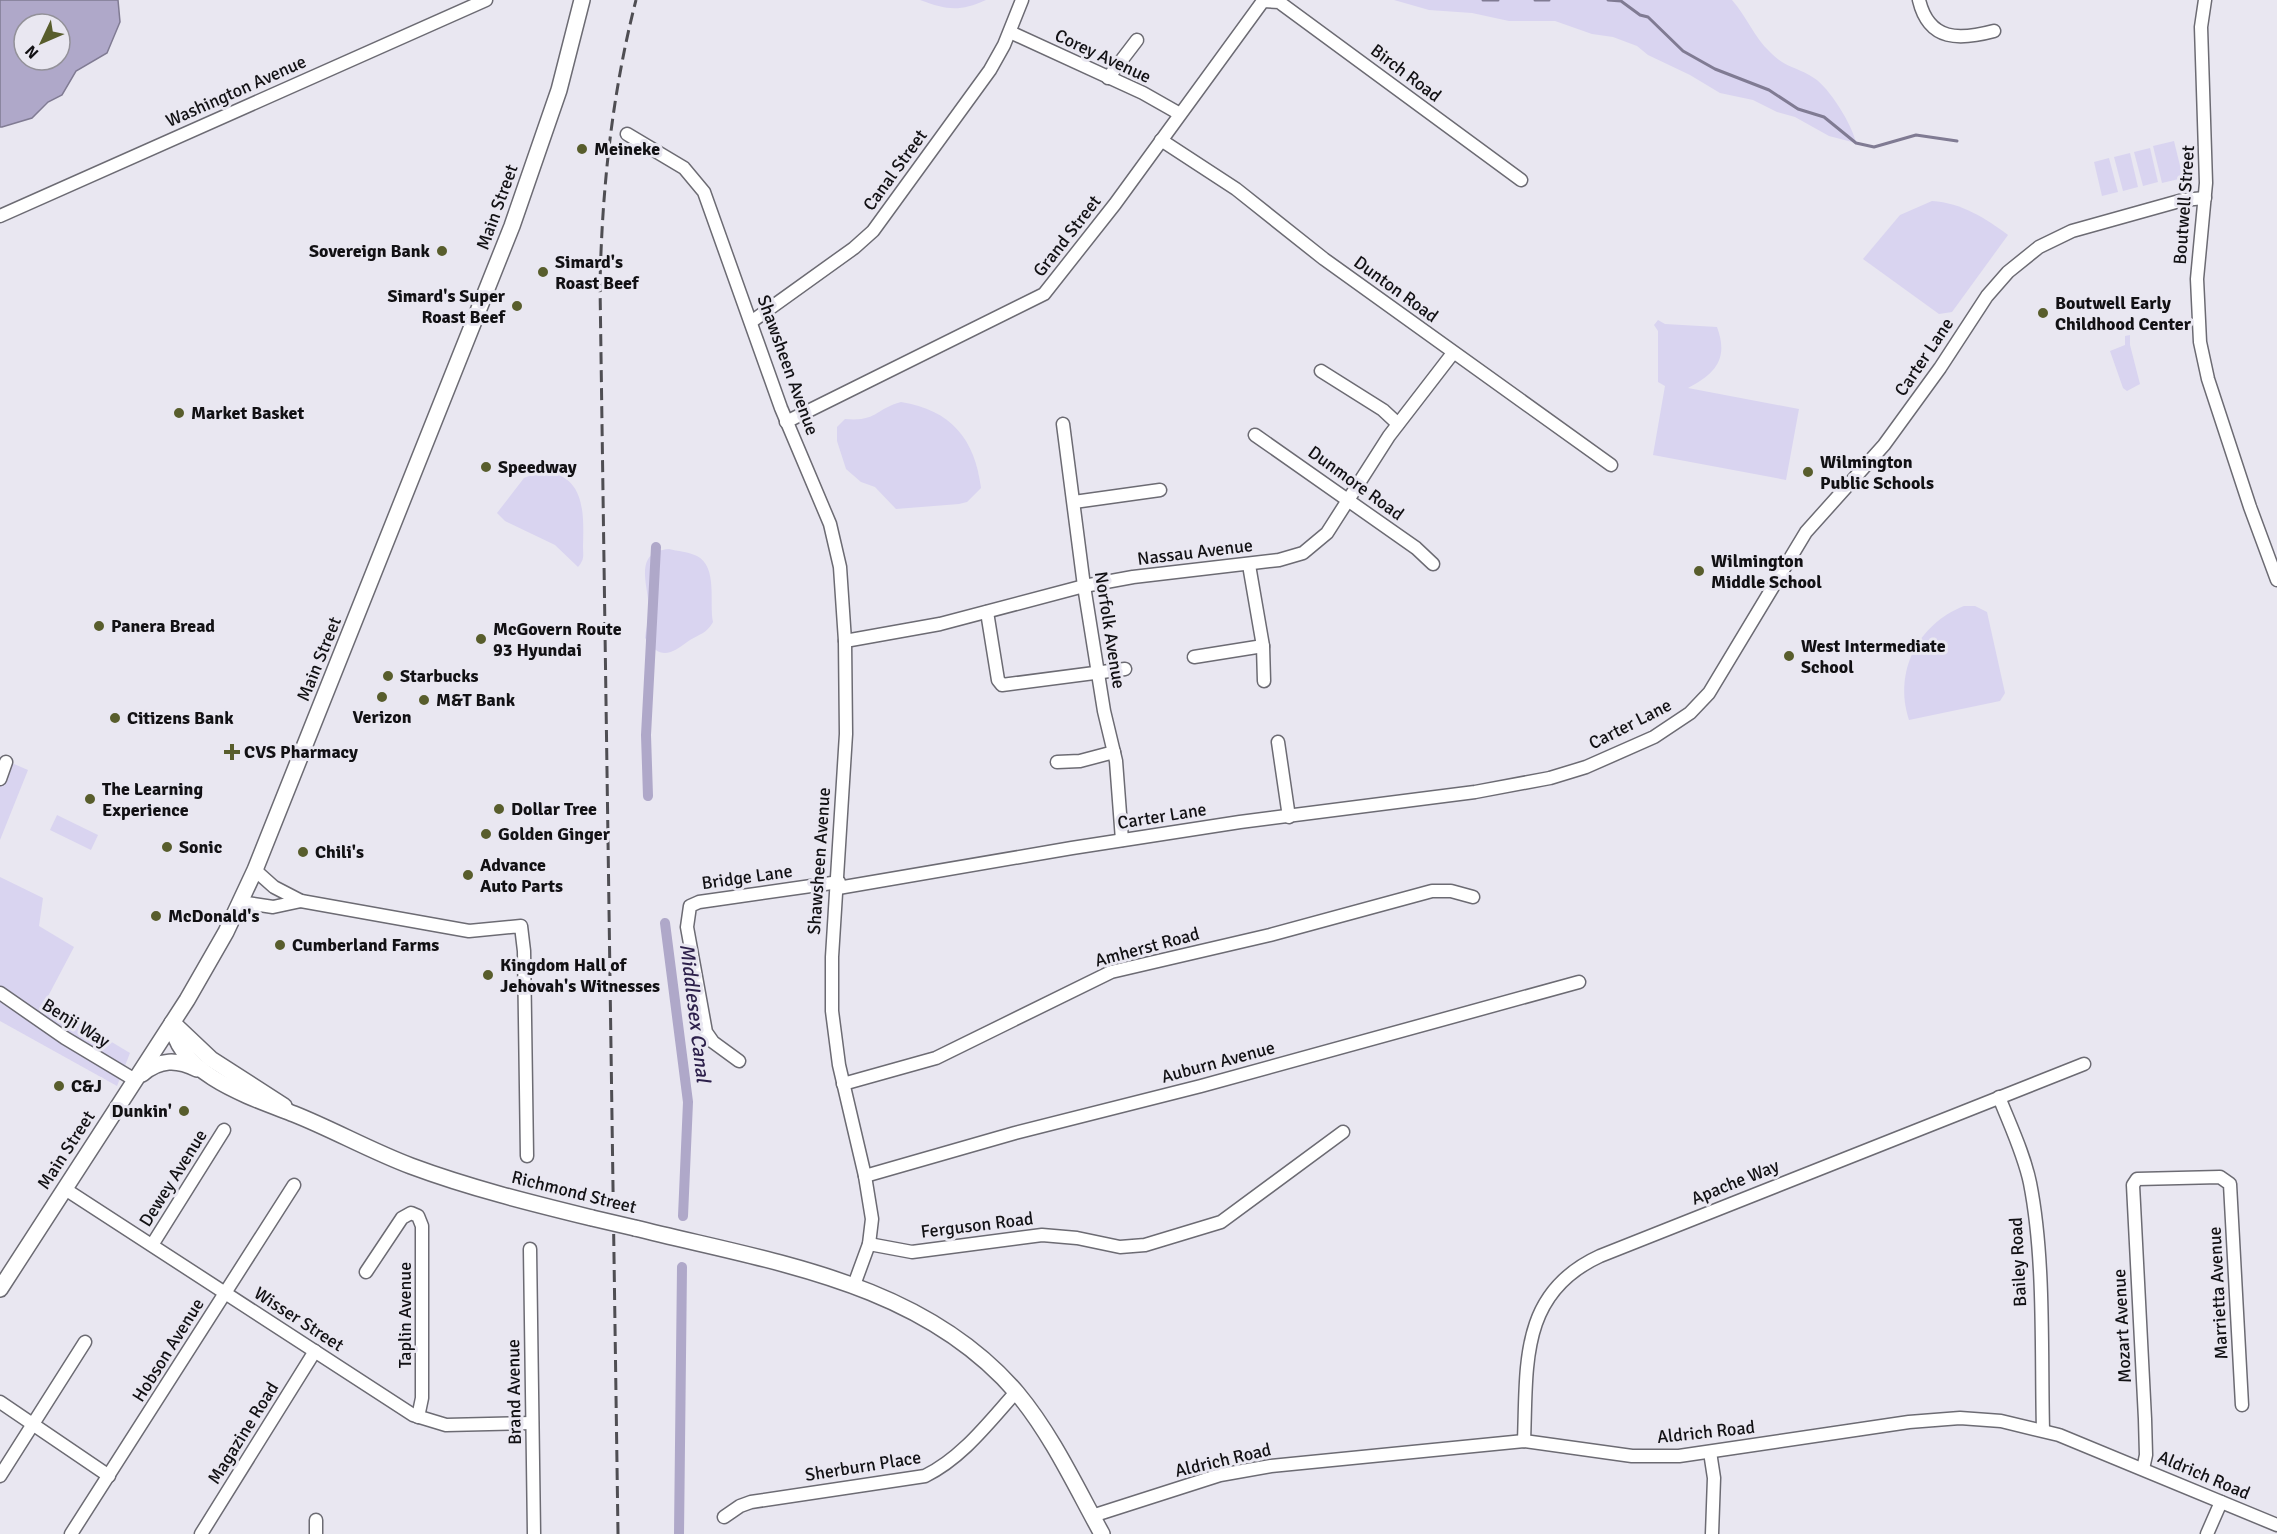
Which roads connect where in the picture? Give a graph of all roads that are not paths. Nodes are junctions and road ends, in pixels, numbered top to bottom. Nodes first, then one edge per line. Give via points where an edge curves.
1 (486, 0) edge
2 (582, 0) edge
3 (1022, 0) edge
4 (1268, 0) edge
5 (1919, 0) edge
6 (2205, 0) edge
7 (1994, 30) dead end
8 (1010, 32) junction
9 (1137, 40) dead end
10 (1108, 78) junction
11 (1180, 114) junction
12 (627, 134) dead end
13 (1161, 140) junction
14 (1521, 180) dead end
15 (2205, 198) junction
16 (0, 216) edge
17 (751, 322) junction
18 (1454, 352) junction
19 (1322, 371) dead end
20 (786, 422) junction
21 (1063, 424) dead end
22 (1398, 424) junction
23 (1254, 435) dead end
24 (1611, 465) dead end
25 (1160, 490) dead end
26 (1348, 500) junction
27 (1074, 502) junction
28 (1433, 564) dead end
29 (1249, 565) junction
30 (2277, 580) edge
31 (1084, 586) junction
32 (987, 612) junction
33 (845, 641) junction
34 (1263, 646) junction
35 (1194, 657) dead end
36 (1125, 669) dead end
37 (1098, 673) junction
38 (1264, 681) dead end
39 (1278, 742) dead end
40 (1114, 752) junction
41 (6, 762) dead end
42 (1057, 762) dead end
43 (0, 779) edge
44 (1289, 817) junction
45 (1122, 840) junction
46 (255, 870) junction
47 (838, 885) junction
48 (1473, 897) dead end
49 (301, 901) junction
50 (240, 902) junction
51 (1579, 982) dead end
52 (0, 993) edge
53 (172, 1023) junction
54 (739, 1061) dead end
55 (2084, 1064) dead end
56 (208, 1074) junction
57 (135, 1080) junction
58 (843, 1084) junction
59 (1999, 1097) junction
60 (294, 1114) junction
61 (224, 1130) dead end
62 (1343, 1132) dead end
63 (527, 1156) dead end
64 (866, 1176) junction
65 (2134, 1181) joint
66 (294, 1185) dead end
67 (64, 1189) junction
68 (869, 1244) junction
69 (152, 1245) junction
70 (530, 1249) dead end
71 (366, 1272) dead end
72 (854, 1285) junction
73 (0, 1288) edge
74 (225, 1292) junction
75 (85, 1342) dead end
76 (315, 1351) junction
77 (1016, 1392) junction
78 (0, 1402) edge
79 (2242, 1405) dead end
80 (418, 1417) junction
81 (34, 1424) junction
82 (532, 1424) junction
83 (2043, 1430) junction
84 (1524, 1441) junction
85 (1710, 1452) junction
86 (2143, 1469) junction
87 (0, 1476) edge
88 (109, 1476) junction
89 (2221, 1502) junction
90 (1092, 1516) junction
91 (724, 1517) dead end
92 (316, 1520) dead end
93 (2277, 1525) edge
94 (71, 1534) edge
95 (201, 1534) edge
96 (316, 1534) edge
97 (534, 1534) edge
98 (1102, 1534) edge
99 (1712, 1534) edge
100 (2207, 1534) edge

1 - 16 street, Washington Avenue
2 - 46 main road, Main Street via 559,90 512,226
3 - 8 street, Canal Street
4 - 11 street, Grand Street via 1259,5
4 - 14 street, Birch Road via 1279,2
5 - 7 street via 1927,19 1947,35 1966,38
6 - 15 street, Boutwell Street via 2201,27
8 - 10 street, Corey Avenue
8 - 17 street, Canal Street via 980,84 868,236
9 - 10 street
10 - 11 street, Corey Avenue
11 - 13 street, Grand Street
12 - 17 street, Shawsheen Avenue via 684,168 704,192
13 - 18 street, Dunton Road via 1247,198
13 - 20 street, Grand Street via 1044,294
15 - 30 street, Boutwell Street via 2197,279 2200,342 2208,379
15 - 44 street, Carter Lane via 2172,203 2072,231 2039,247 2008,272 1987,296 1884,445 1806,532 1709,693 1673,725 1619,753 1550,778
17 - 20 street, Shawsheen Avenue
18 - 22 street, Nassau Avenue
18 - 24 street, Dunton Road
19 - 22 street
20 - 33 street, Shawsheen Avenue via 834,538
21 - 27 street, Norfolk Avenue
22 - 26 street, Nassau Avenue
23 - 26 street, Dunmore Road
25 - 27 street
26 - 28 street, Dunmore Road
26 - 29 street, Nassau Avenue via 1311,548 1292,557
27 - 31 street, Norfolk Avenue
29 - 31 street, Nassau Avenue
29 - 34 street
31 - 32 street, Nassau Avenue
31 - 37 street, Norfolk Avenue
32 - 33 street, Nassau Avenue
32 - 37 street via 1002,685
33 - 47 street, Shawsheen Avenue via 846,759
34 - 35 street
34 - 38 street
36 - 37 street
37 - 40 street, Norfolk Avenue
39 - 44 street
40 - 42 street
40 - 45 street, Norfolk Avenue
41 - 43 street
44 - 45 street, Carter Lane
45 - 47 street, Carter Lane
46 - 49 street via 274,887
46 - 50 main road, Main Street
47 - 54 street, Bridge Lane via 690,906 689,939 706,1032
47 - 58 street, Shawsheen Avenue via 831,993
48 - 58 street, Amherst Road via 1432,891 1270,935 1111,972 936,1058
49 - 50 street via 273,907
49 - 63 street via 469,931 521,926
50 - 53 main road, Main Street
51 - 64 street, Auburn Avenue via 1201,1086 1015,1132
52 - 57 street, Benji Way
53 - 56 main road, Richmond Street via 179,1045
53 - 57 main road, Main Street
53 - 60 main road, Richmond Street via 211,1059
55 - 59 street, Apache Way
56 - 57 main road via 171,1061 155,1065
56 - 60 main road, Richmond Street via 252,1098
57 - 67 main road, Main Street
58 - 64 street, Shawsheen Avenue
59 - 83 street, Bailey Road via 2024,1163 2032,1197
59 - 84 street, Apache Way via 1598,1257 1571,1273 1545,1303 1530,1338
60 - 72 main road, Richmond Street, bridge via 412,1166 470,1185
61 - 69 street, Dewey Avenue
62 - 68 street, Ferguson Road via 1221,1222 1145,1245 1120,1247 1042,1235 912,1252
64 - 68 street, Shawsheen Avenue via 872,1219
65 - 79 street, Marrietta Avenue via 2220,1177 2228,1180
65 - 86 street, Mozart Avenue via 2145,1419
66 - 74 street, Hobson Avenue
67 - 69 street, Wisser Street
67 - 73 main road, Main Street
68 - 72 street, Shawsheen Avenue
69 - 74 street, Wisser Street
70 - 82 street, Brand Avenue
71 - 80 street, Taplin Avenue via 398,1223 406,1215 415,1214 422,1222 423,1277 423,1398
72 - 77 main road via 904,1306 948,1332
74 - 76 street, Wisser Street
74 - 88 street, Hobson Avenue
75 - 81 street
76 - 80 street, Wisser Street
76 - 95 street, Magazine Road
77 - 90 main road via 1046,1435
77 - 91 street, Sherburn Place via 948,1463 926,1476 762,1499 740,1506
78 - 81 street
80 - 82 street, Wisser Street via 446,1425
81 - 87 street
81 - 88 street
82 - 97 street, Brand Avenue
83 - 85 street, Aldrich Road via 1960,1418
83 - 86 street, Aldrich Road
84 - 85 street, Aldrich Road via 1632,1456
84 - 90 street, Aldrich Road via 1254,1468
85 - 99 street via 1714,1478
86 - 89 street, Aldrich Road
88 - 94 street, Hobson Avenue
89 - 93 street, Aldrich Road
89 - 100 street
90 - 98 main road
92 - 96 street

